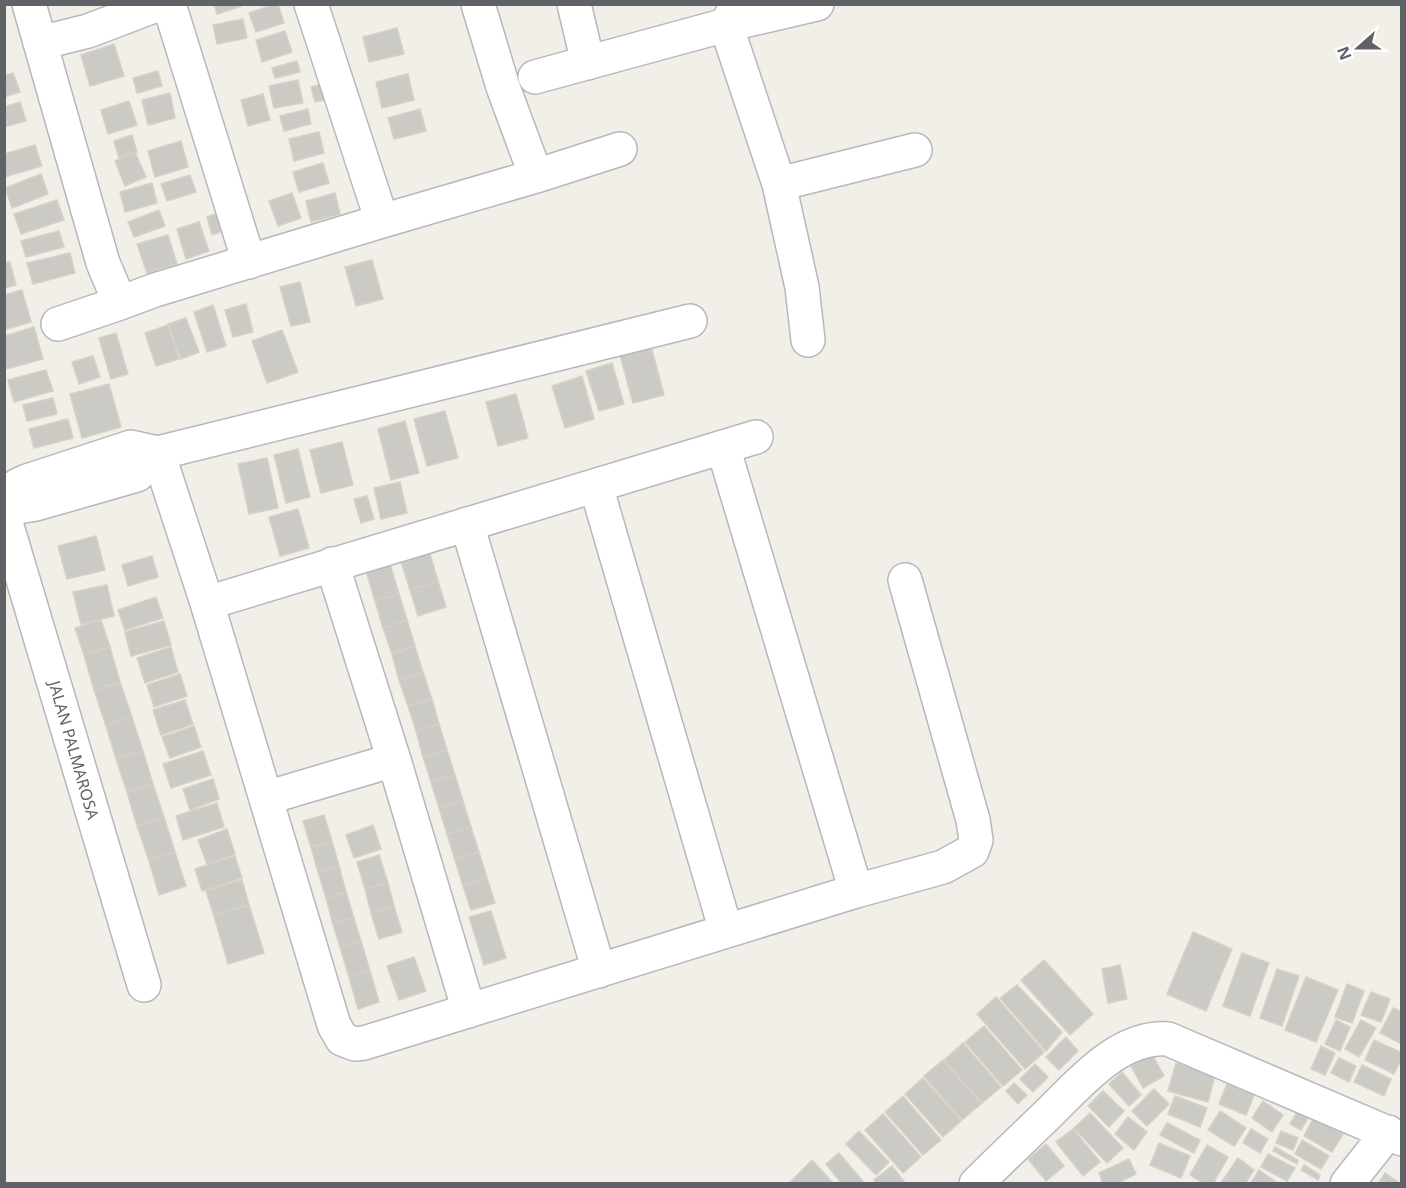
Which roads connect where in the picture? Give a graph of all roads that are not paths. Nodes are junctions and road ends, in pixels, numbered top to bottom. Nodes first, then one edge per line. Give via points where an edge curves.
1 (29, 4) edge
2 (159, 4) edge
3 (169, 4) edge
4 (311, 4) edge
5 (477, 4) edge
6 (574, 4) edge
7 (818, 4) edge
8 (732, 15) edge
9 (40, 43) junction
10 (588, 63) junction
11 (535, 77) dead end
12 (620, 149) dead end
13 (915, 150) dead end
14 (536, 176) junction
15 (779, 184) junction
16 (382, 220) junction
17 (249, 262) junction
18 (120, 303) junction
19 (690, 321) dead end
20 (58, 324) dead end
21 (807, 340) dead end
22 (756, 437) dead end
23 (723, 447) junction
24 (158, 453) junction
25 (596, 486) junction
26 (4, 497) edge
27 (4, 502) edge
28 (4, 516) edge
29 (467, 524) junction
30 (332, 564) junction
31 (905, 579) dead end
32 (207, 603) junction
33 (394, 760) junction
34 (266, 798) junction
35 (856, 891) junction
36 (726, 931) junction
37 (599, 971) junction
38 (144, 985) dead end
39 (469, 1011) junction
40 (1395, 1136) edge
41 (976, 1184) edge
42 (1347, 1184) edge

1 - 9 street
2 - 9 street via 88,31
3 - 17 street
4 - 16 street
5 - 14 street
6 - 10 street
7 - 8 street
8 - 10 street
8 - 15 street
9 - 18 street via 103,263
10 - 11 street
12 - 14 street
13 - 15 street
14 - 16 street
15 - 21 street via 802,286
16 - 17 street
17 - 18 street
18 - 20 street
19 - 24 street
22 - 23 street
23 - 25 street
23 - 35 street
24 - 26 street via 130,447 27,481
24 - 27 street via 137,475 36,504
24 - 32 street
25 - 29 street
25 - 36 street
28 - 38 street, JALAN PALMAROSA
29 - 30 street
29 - 37 street
30 - 32 street
30 - 33 street
31 - 35 street via 976,840 972,851 944,867
32 - 34 street
33 - 34 street
33 - 39 street
34 - 39 street via 330,1015 342,1039 364,1043
35 - 36 street
36 - 37 street
37 - 39 street
40 - 41 street via 1168,1038 1154,1038 1131,1045 1098,1065
40 - 42 street

